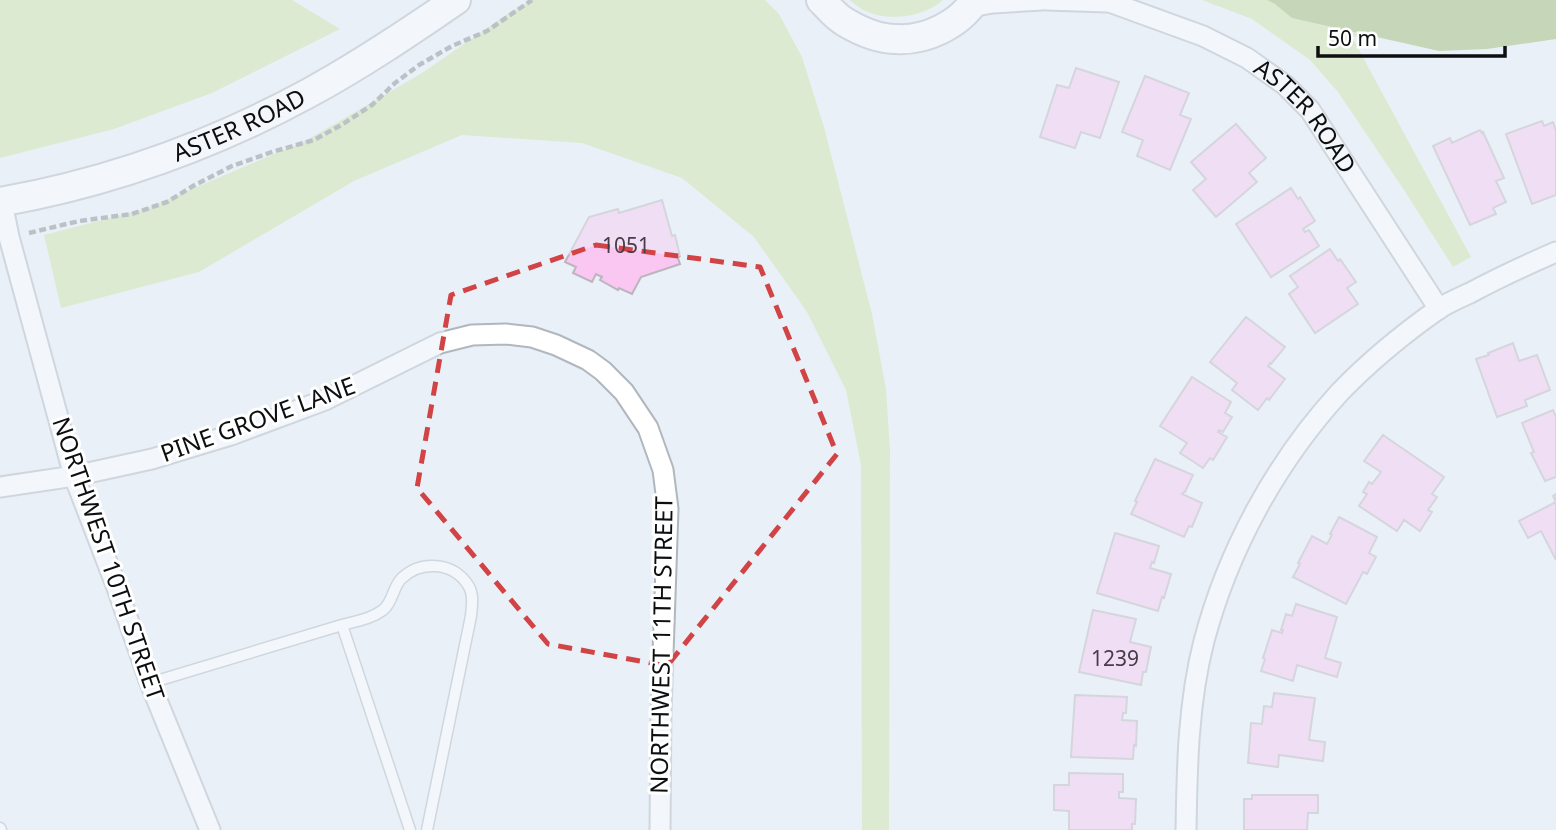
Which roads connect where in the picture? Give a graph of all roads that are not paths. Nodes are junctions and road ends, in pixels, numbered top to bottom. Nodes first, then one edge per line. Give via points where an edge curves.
1 (456, 0) edge
2 (821, 0) edge
3 (1045, 0) edge
4 (1106, 1) edge
5 (972, 4) edge
6 (1, 202) edge
7 (1556, 252) edge
8 (1439, 309) junction
9 (588, 360) joint
10 (74, 476) junction
11 (0, 487) edge
12 (342, 625) junction
13 (150, 683) junction
14 (210, 830) edge
15 (410, 830) edge
16 (427, 830) edge
17 (660, 830) edge
18 (1186, 830) edge

1 - 6 street, ASTER ROAD via 389,46 231,132 86,183
2 - 5 street via 842,21 867,34 896,39 923,37 949,25
3 - 4 street, ASTER ROAD
3 - 5 street, ASTER ROAD
4 - 8 street, ASTER ROAD via 1203,36 1247,58 1285,85 1310,110
6 - 10 street, NORTHWEST 10TH STREET
7 - 8 street
8 - 18 street via 1341,391 1270,486 1250,522 1203,643 1188,739
9 - 10 street, PINE GROVE LANE via 532,337 472,335 440,344 325,400 231,435
9 - 17 street, NORTHWEST 11TH STREET via 624,392 648,428 663,470 668,509
10 - 11 street, PINE GROVE LANE
10 - 13 street, NORTHWEST 10TH STREET
12 - 13 lane
12 - 15 lane
12 - 16 lane via 371,618 385,608 399,579 417,567 440,566 458,574 469,586 471,616
13 - 14 street, NORTHWEST 10TH STREET

